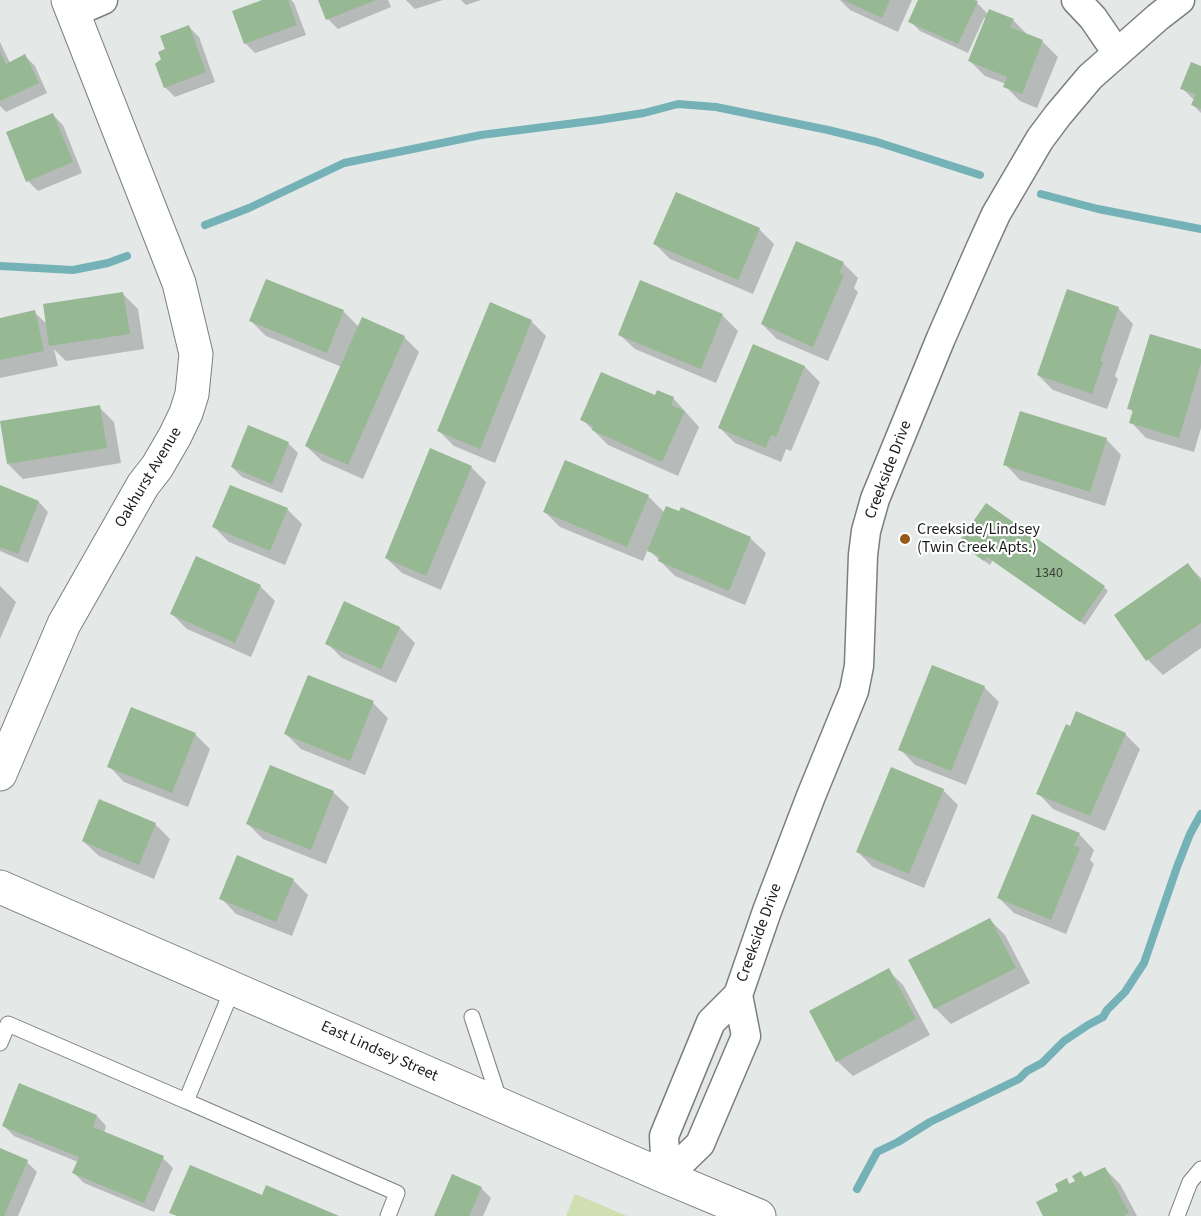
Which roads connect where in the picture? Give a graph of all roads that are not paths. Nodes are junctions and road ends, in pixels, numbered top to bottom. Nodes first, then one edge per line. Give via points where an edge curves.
1 (104, 0) edge
2 (1076, 0) edge
3 (1180, 0) edge
4 (71, 7) edge
5 (1117, 53) junction
6 (0, 774) edge
7 (0, 887) edge
8 (232, 988) junction
9 (738, 995) junction
10 (472, 1017) dead end
11 (0, 1043) edge
12 (186, 1101) junction
13 (501, 1105) junction
14 (1201, 1169) edge
15 (666, 1178) junction
16 (388, 1216) edge
17 (759, 1216) edge
18 (1177, 1216) edge

1 - 4 street
2 - 5 street
3 - 5 street, Creekside Drive
4 - 6 street, Oakhurst Avenue via 178,283 196,354 195,372 192,394 175,436 64,624
5 - 9 street, Creekside Drive via 1090,77 1058,115 996,214 875,499 863,555 859,666 854,691
7 - 8 street, East Lindsey Street
8 - 12 lane
8 - 13 street, East Lindsey Street
9 - 15 street, Creekside Drive via 711,1022 668,1125 664,1136
9 - 15 street, Creekside Drive via 746,1036 700,1144
10 - 13 lane
11 - 12 lane via 8,1024
12 - 16 lane via 397,1193
13 - 15 street, East Lindsey Street
14 - 18 lane via 1190,1182
15 - 17 street, East Lindsey Street

